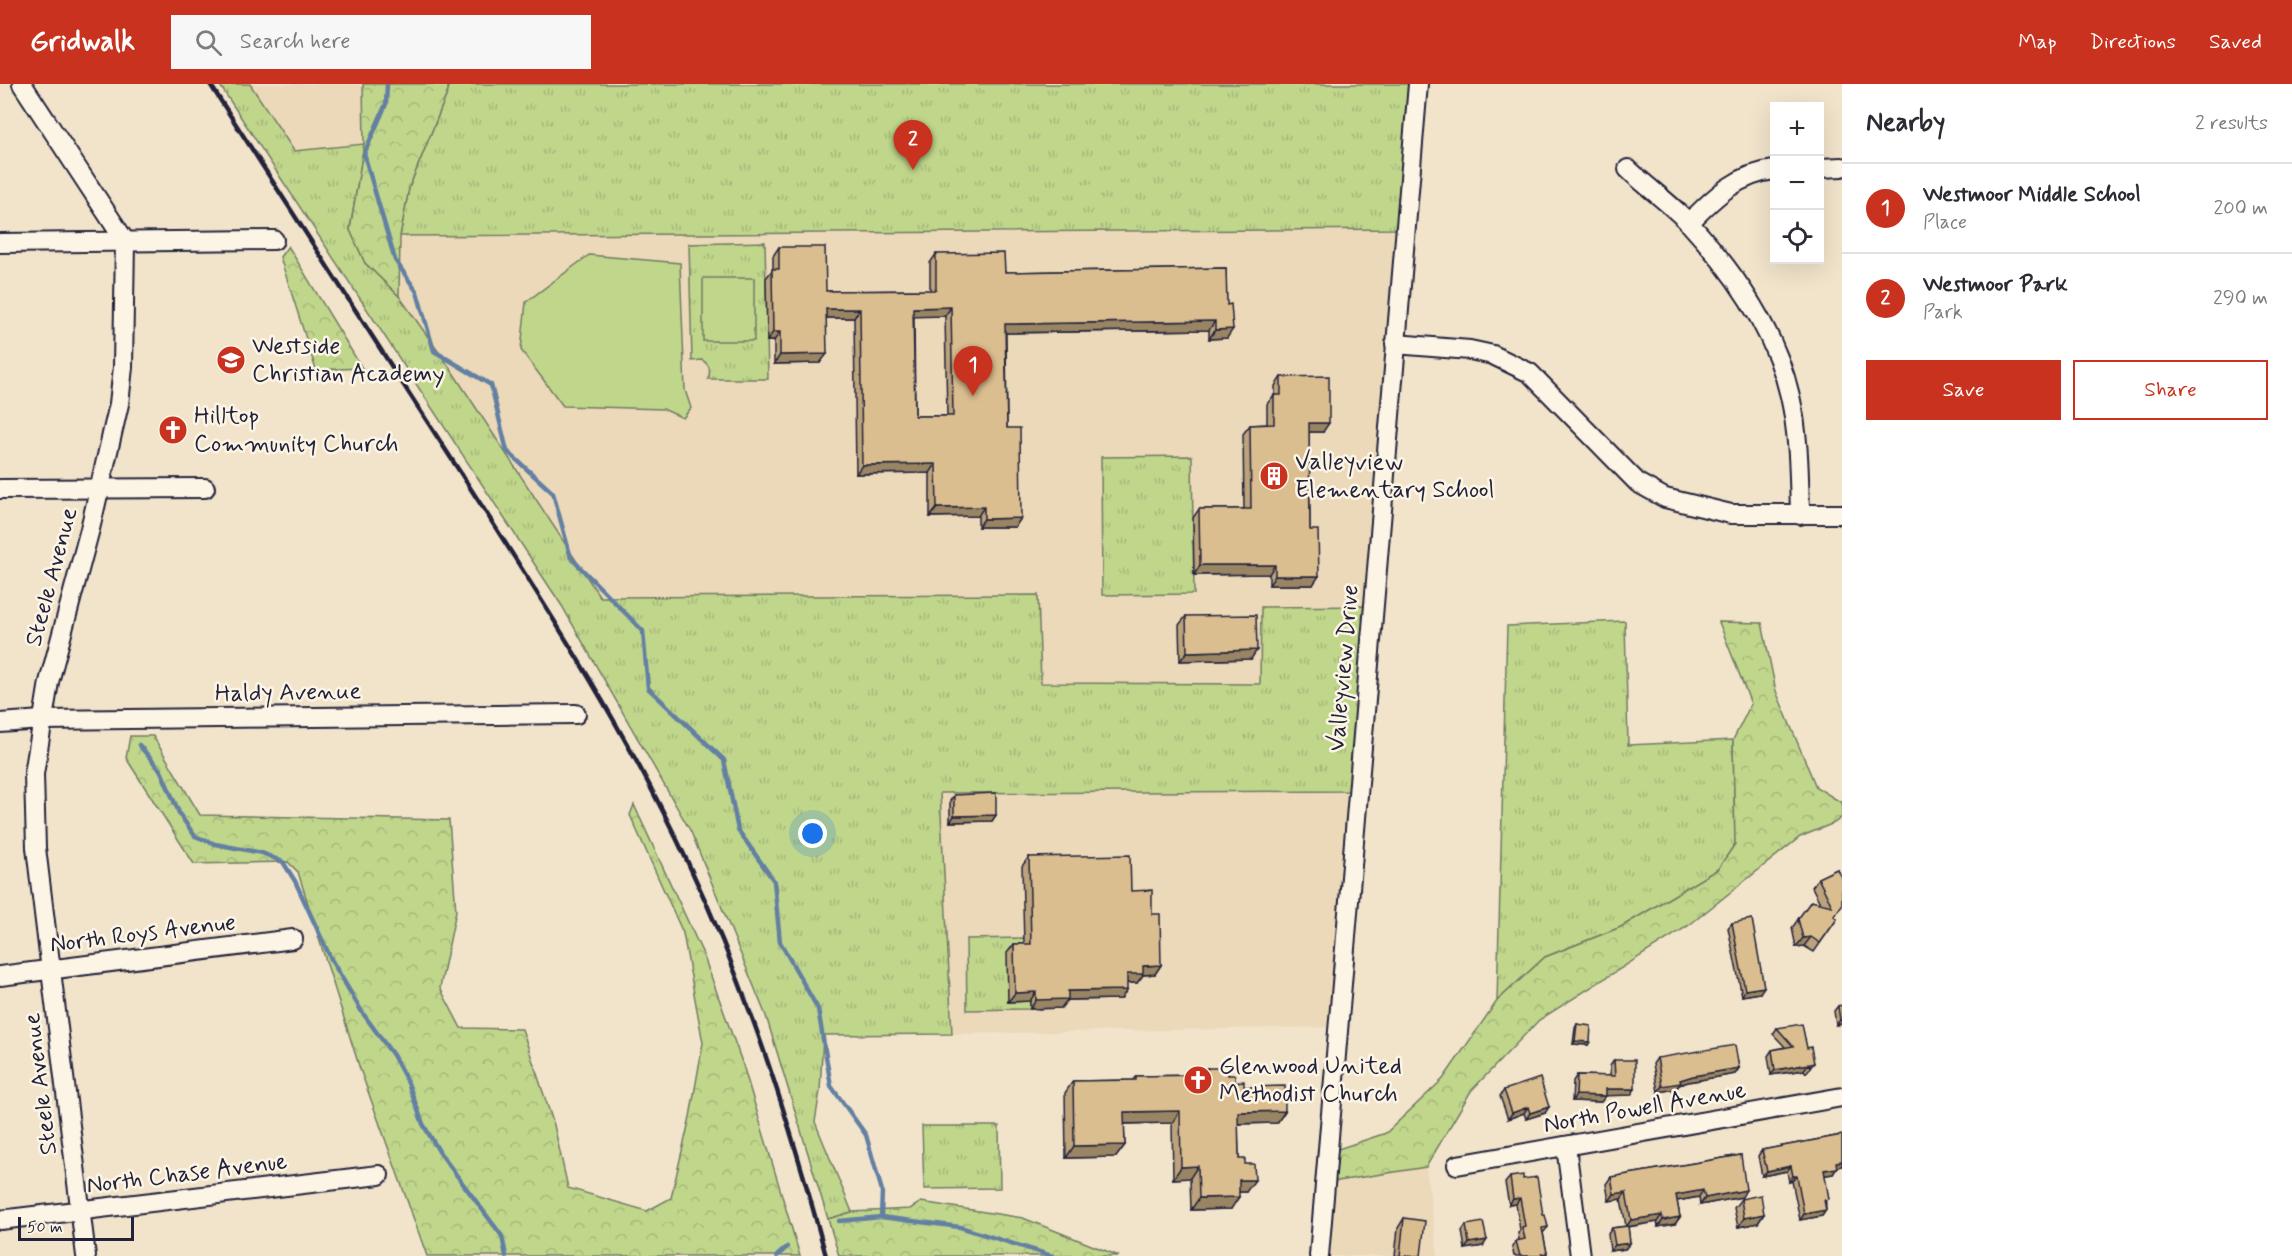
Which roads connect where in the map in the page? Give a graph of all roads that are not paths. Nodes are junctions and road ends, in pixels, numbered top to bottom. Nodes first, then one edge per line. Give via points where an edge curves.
1 (22, 84) edge
2 (1418, 84) edge
3 (1842, 167) edge
4 (1824, 168) edge
5 (1628, 169) dead end
6 (1770, 171) edge
7 (1689, 223) junction
8 (274, 240) dead end
9 (125, 241) junction
10 (0, 243) edge
11 (1395, 344) junction
12 (100, 487) junction
13 (205, 488) dead end
14 (0, 489) edge
15 (1842, 514) edge
16 (1800, 515) junction
17 (576, 714) dead end
18 (42, 720) junction
19 (0, 723) edge
20 (293, 939) dead end
21 (52, 970) junction
22 (0, 976) edge
23 (1842, 1097) edge
24 (1566, 1146) junction
25 (1457, 1165) dead end
26 (379, 1175) dead end
27 (81, 1211) junction
28 (0, 1220) edge
29 (86, 1256) edge
30 (1318, 1256) edge
31 (1580, 1256) edge

1 - 9 street
2 - 11 street, Valleyview Drive
3 - 4 street
5 - 7 street
6 - 7 street via 1745,177 1726,188
7 - 16 street via 1742,287 1778,360 1790,395 1796,435
8 - 9 street
9 - 10 street
9 - 12 street, Steele Avenue via 123,367
11 - 16 street via 1470,350 1493,355 1530,373 1638,483 1665,498 1731,514
11 - 30 street, Valleyview Drive
12 - 13 street
12 - 14 street
12 - 18 street, Steele Avenue
15 - 16 street
17 - 18 street, Haldy Avenue
18 - 19 street, Haldy Avenue
18 - 21 street, Steele Avenue via 34,806
20 - 21 street, North Roys Avenue
21 - 22 street, North Roys Avenue
21 - 27 street, Steele Avenue
23 - 24 street, North Powell Avenue
24 - 25 street, North Powell Avenue
24 - 31 street
26 - 27 street, North Chase Avenue
27 - 28 street, North Chase Avenue
27 - 29 street, Steele Avenue

